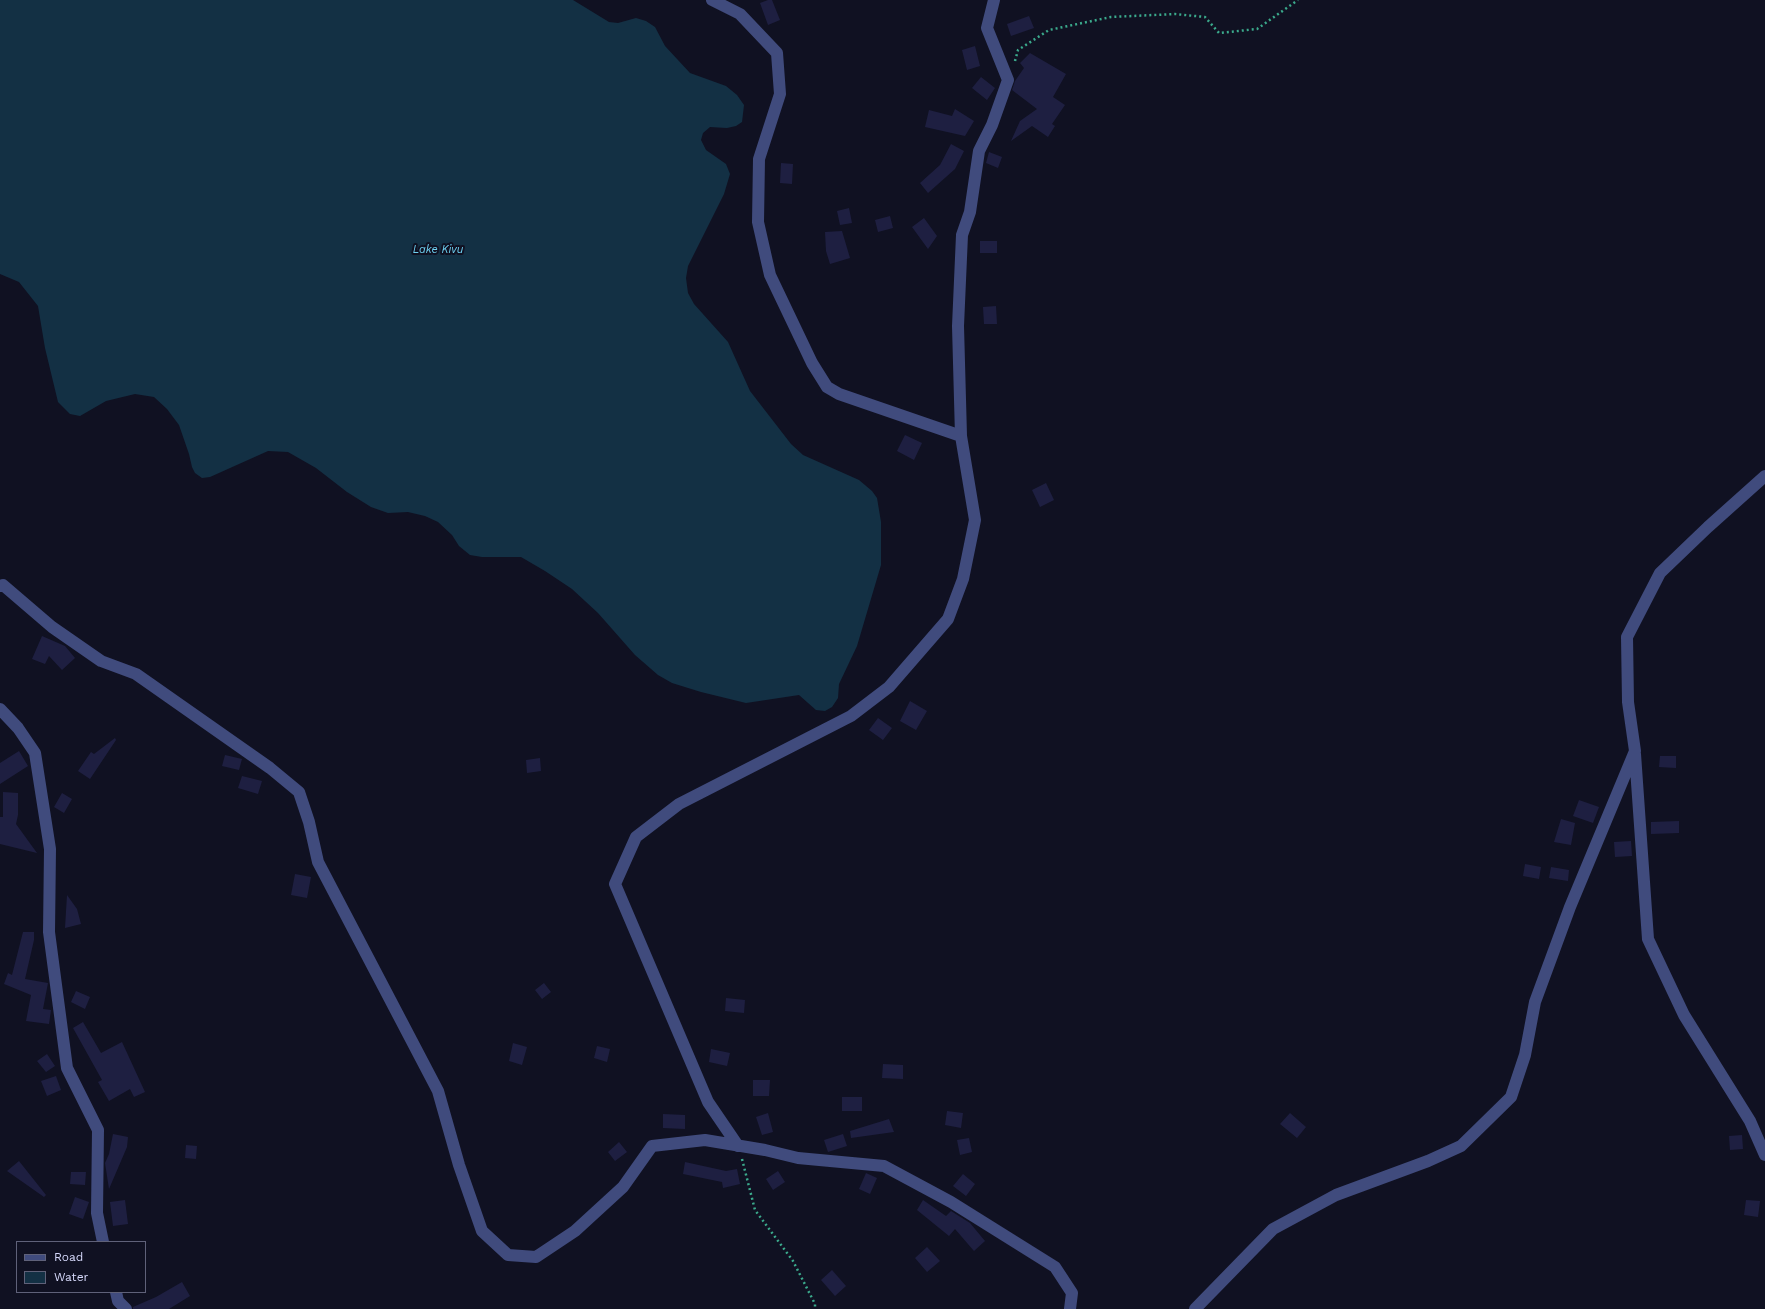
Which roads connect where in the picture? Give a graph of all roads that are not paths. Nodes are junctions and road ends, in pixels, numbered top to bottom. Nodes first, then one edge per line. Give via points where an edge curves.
1 (712, 0) edge
2 (994, 0) edge
3 (961, 436) junction
4 (1765, 476) edge
5 (0, 586) edge
6 (0, 710) edge
7 (1635, 751) junction
8 (738, 1146) junction
9 (1765, 1155) edge
10 (102, 1241) edge
11 (116, 1293) edge
12 (126, 1309) edge
13 (1070, 1309) edge
14 (1195, 1309) edge

1 - 3 street via 740,14 777,53 780,94 759,159 758,222 770,275 812,363 827,387 839,394
2 - 3 street via 987,28 1008,80 992,125 979,151 970,212 962,235 958,326
3 - 8 street via 975,520 963,579 948,619 889,687 851,716 679,804 636,837 615,884 708,1102
4 - 7 street via 1660,573 1627,637 1628,702
5 - 8 street via 101,661 136,674 270,768 299,792 318,862 438,1091 482,1231 508,1255 536,1257 575,1231 624,1187 652,1146 705,1140
6 - 10 street via 18,728 35,754 50,849 48,932 67,1068 98,1130 97,1213
7 - 9 street via 1648,939 1684,1015 1750,1121
7 - 14 street via 1570,906 1535,1002 1525,1055 1511,1097 1461,1146 1336,1195 1273,1229
8 - 13 street via 798,1158 884,1166 951,1202 1055,1267 1072,1293
11 - 12 street via 118,1301

